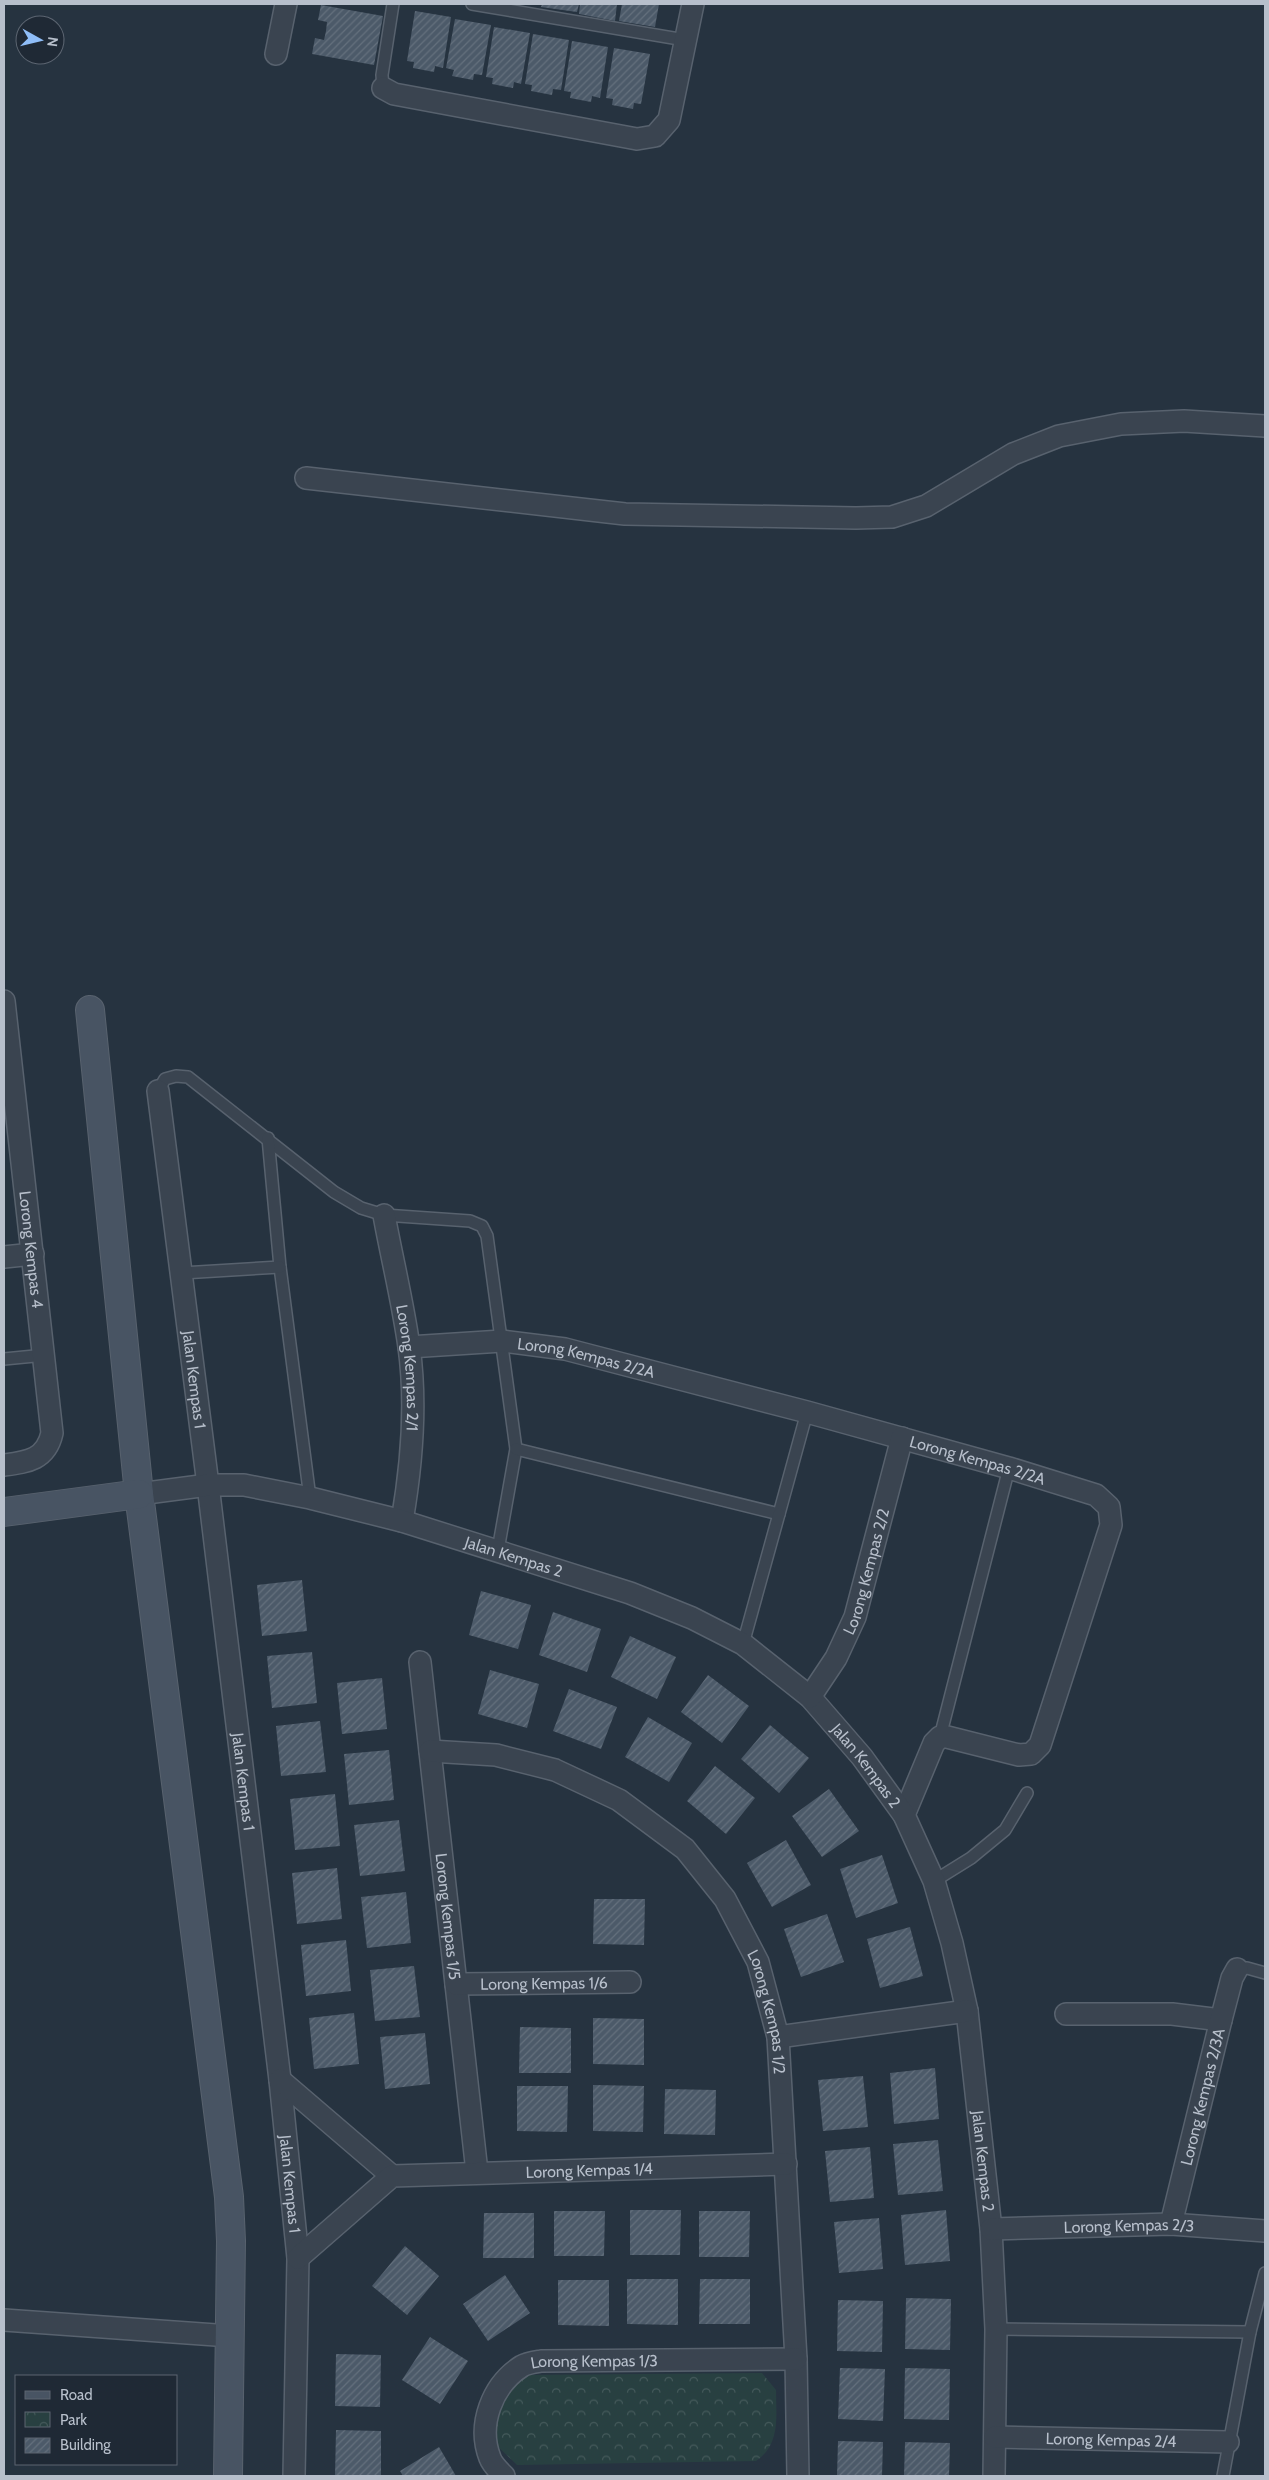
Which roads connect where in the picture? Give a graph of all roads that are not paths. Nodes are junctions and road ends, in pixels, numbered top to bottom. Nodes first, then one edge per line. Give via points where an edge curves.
1 (286, 4) edge
2 (393, 4) edge
3 (472, 4) edge
4 (692, 4) edge
5 (685, 40) junction
6 (276, 54) dead end
7 (383, 88) joint
8 (1265, 426) edge
9 (306, 478) dead end
10 (4, 1000) edge
11 (90, 1010) dead end
12 (158, 1091) joint
13 (268, 1138) junction
14 (384, 1215) junction
15 (33, 1254) junction
16 (4, 1257) edge
17 (280, 1267) junction
18 (182, 1273) junction
19 (502, 1341) junction
20 (409, 1347) junction
21 (44, 1355) junction
22 (4, 1359) edge
23 (808, 1412) junction
24 (902, 1438) junction
25 (516, 1449) junction
26 (4, 1464) edge
27 (1009, 1468) junction
28 (208, 1485) junction
29 (140, 1494) junction
30 (310, 1498) junction
31 (4, 1512) edge
32 (779, 1514) junction
33 (402, 1521) junction
34 (498, 1550) junction
35 (743, 1644) junction
36 (420, 1662) dead end
37 (810, 1697) junction
38 (940, 1737) junction
39 (430, 1751) junction
40 (1027, 1793) dead end
41 (904, 1815) junction
42 (934, 1882) junction
43 (1237, 1969) joint
44 (1265, 1973) edge
45 (630, 1982) dead end
46 (456, 1984) junction
47 (967, 2011) junction
48 (1066, 2014) dead end
49 (1221, 2020) junction
50 (778, 2037) junction
51 (280, 2080) junction
52 (786, 2164) junction
53 (477, 2172) junction
54 (392, 2176) junction
55 (1171, 2224) junction
56 (992, 2229) junction
57 (1265, 2231) edge
58 (298, 2258) junction
59 (1265, 2273) edge
60 (4, 2320) edge
61 (996, 2329) junction
62 (1250, 2332) junction
63 (230, 2336) junction
64 (796, 2358) junction
65 (995, 2437) junction
66 (1228, 2442) junction
67 (228, 2476) edge
68 (294, 2476) edge
69 (504, 2476) edge
70 (798, 2476) edge
71 (994, 2476) edge
72 (1223, 2476) edge

1 - 6 street
2 - 7 lane via 382,75
3 - 5 lane
4 - 5 street
5 - 7 street via 669,120 655,136 636,140 394,94
8 - 9 street via 1184,421 1121,424 1060,436 1013,454 926,506 892,517 625,514
10 - 15 street, Lorong Kempas 4
11 - 29 street
12 - 13 lane via 165,1079 188,1077
12 - 18 street, Jalan Kempas 1
13 - 14 lane via 334,1192 362,1208
13 - 17 lane
14 - 19 lane via 470,1221 482,1226 487,1236
14 - 20 street, Lorong Kempas 2/1
15 - 16 street
15 - 21 street, Lorong Kempas 4
17 - 18 lane
17 - 30 lane
18 - 28 street, Jalan Kempas 1
19 - 20 street, Lorong Kempas 2/2A
19 - 23 street, Lorong Kempas 2/2A via 565,1349
19 - 25 lane
20 - 33 street, Lorong Kempas 2/1 via 413,1432
21 - 22 lane
21 - 26 street, Lorong Kempas 4 via 52,1433 50,1442 39,1457 30,1462
23 - 24 street, Lorong Kempas 2/2A
23 - 32 lane
24 - 27 street, Lorong Kempas 2/2A
24 - 37 street, Lorong Kempas 2/2 via 856,1618 836,1658
25 - 32 lane
25 - 34 lane
27 - 38 lane
27 - 38 street, Lorong Kempas 2/2A via 1096,1495 1109,1507 1111,1525 1040,1746 1031,1754 1019,1756
28 - 29 street, Jalan Kempas 2
28 - 30 street, Jalan Kempas 2 via 244,1486
28 - 51 street, Jalan Kempas 1
29 - 31 street
29 - 63 street via 229,2197
30 - 33 street, Jalan Kempas 2
32 - 35 lane
33 - 34 street, Jalan Kempas 2
34 - 35 street, Jalan Kempas 2 via 630,1593 692,1618
35 - 37 street, Jalan Kempas 2
36 - 39 street, Lorong Kempas 1/5
37 - 41 street, Jalan Kempas 2 via 862,1757
38 - 41 street via 934,1742
39 - 46 street, Lorong Kempas 1/5
39 - 50 street, Lorong Kempas 1/2 via 496,1755 555,1770 619,1800 685,1850 725,1899 758,1962
40 - 42 lane via 1005,1830
41 - 42 street, Jalan Kempas 2
42 - 47 street, Jalan Kempas 2
43 - 44 lane
43 - 49 street, Lorong Kempas 2/3A
45 - 46 street, Lorong Kempas 1/6
46 - 53 street, Lorong Kempas 1/5
47 - 50 street
47 - 56 street, Jalan Kempas 2
48 - 49 street via 1172,2014
49 - 55 street, Lorong Kempas 2/3A
50 - 52 street, Lorong Kempas 1/2
51 - 54 street
51 - 58 street, Jalan Kempas 1
52 - 53 street, Lorong Kempas 1/4
52 - 64 street, Lorong Kempas 1/2
53 - 54 street, Lorong Kempas 1/4
54 - 58 street
55 - 56 street, Lorong Kempas 2/3
55 - 57 street, Lorong Kempas 2/3
56 - 61 street, Jalan Kempas 2
58 - 68 street, Jalan Kempas 1
59 - 62 lane
60 - 63 street
61 - 62 lane
61 - 65 street, Jalan Kempas 2
62 - 66 lane
63 - 67 street
64 - 69 street, Lorong Kempas 1/3 via 541,2361 522,2365 491,2400 486,2418 484,2439 490,2460
64 - 70 street, Lorong Kempas 1/2
65 - 66 street, Lorong Kempas 2/4
65 - 71 street, Jalan Kempas 2
66 - 72 lane

